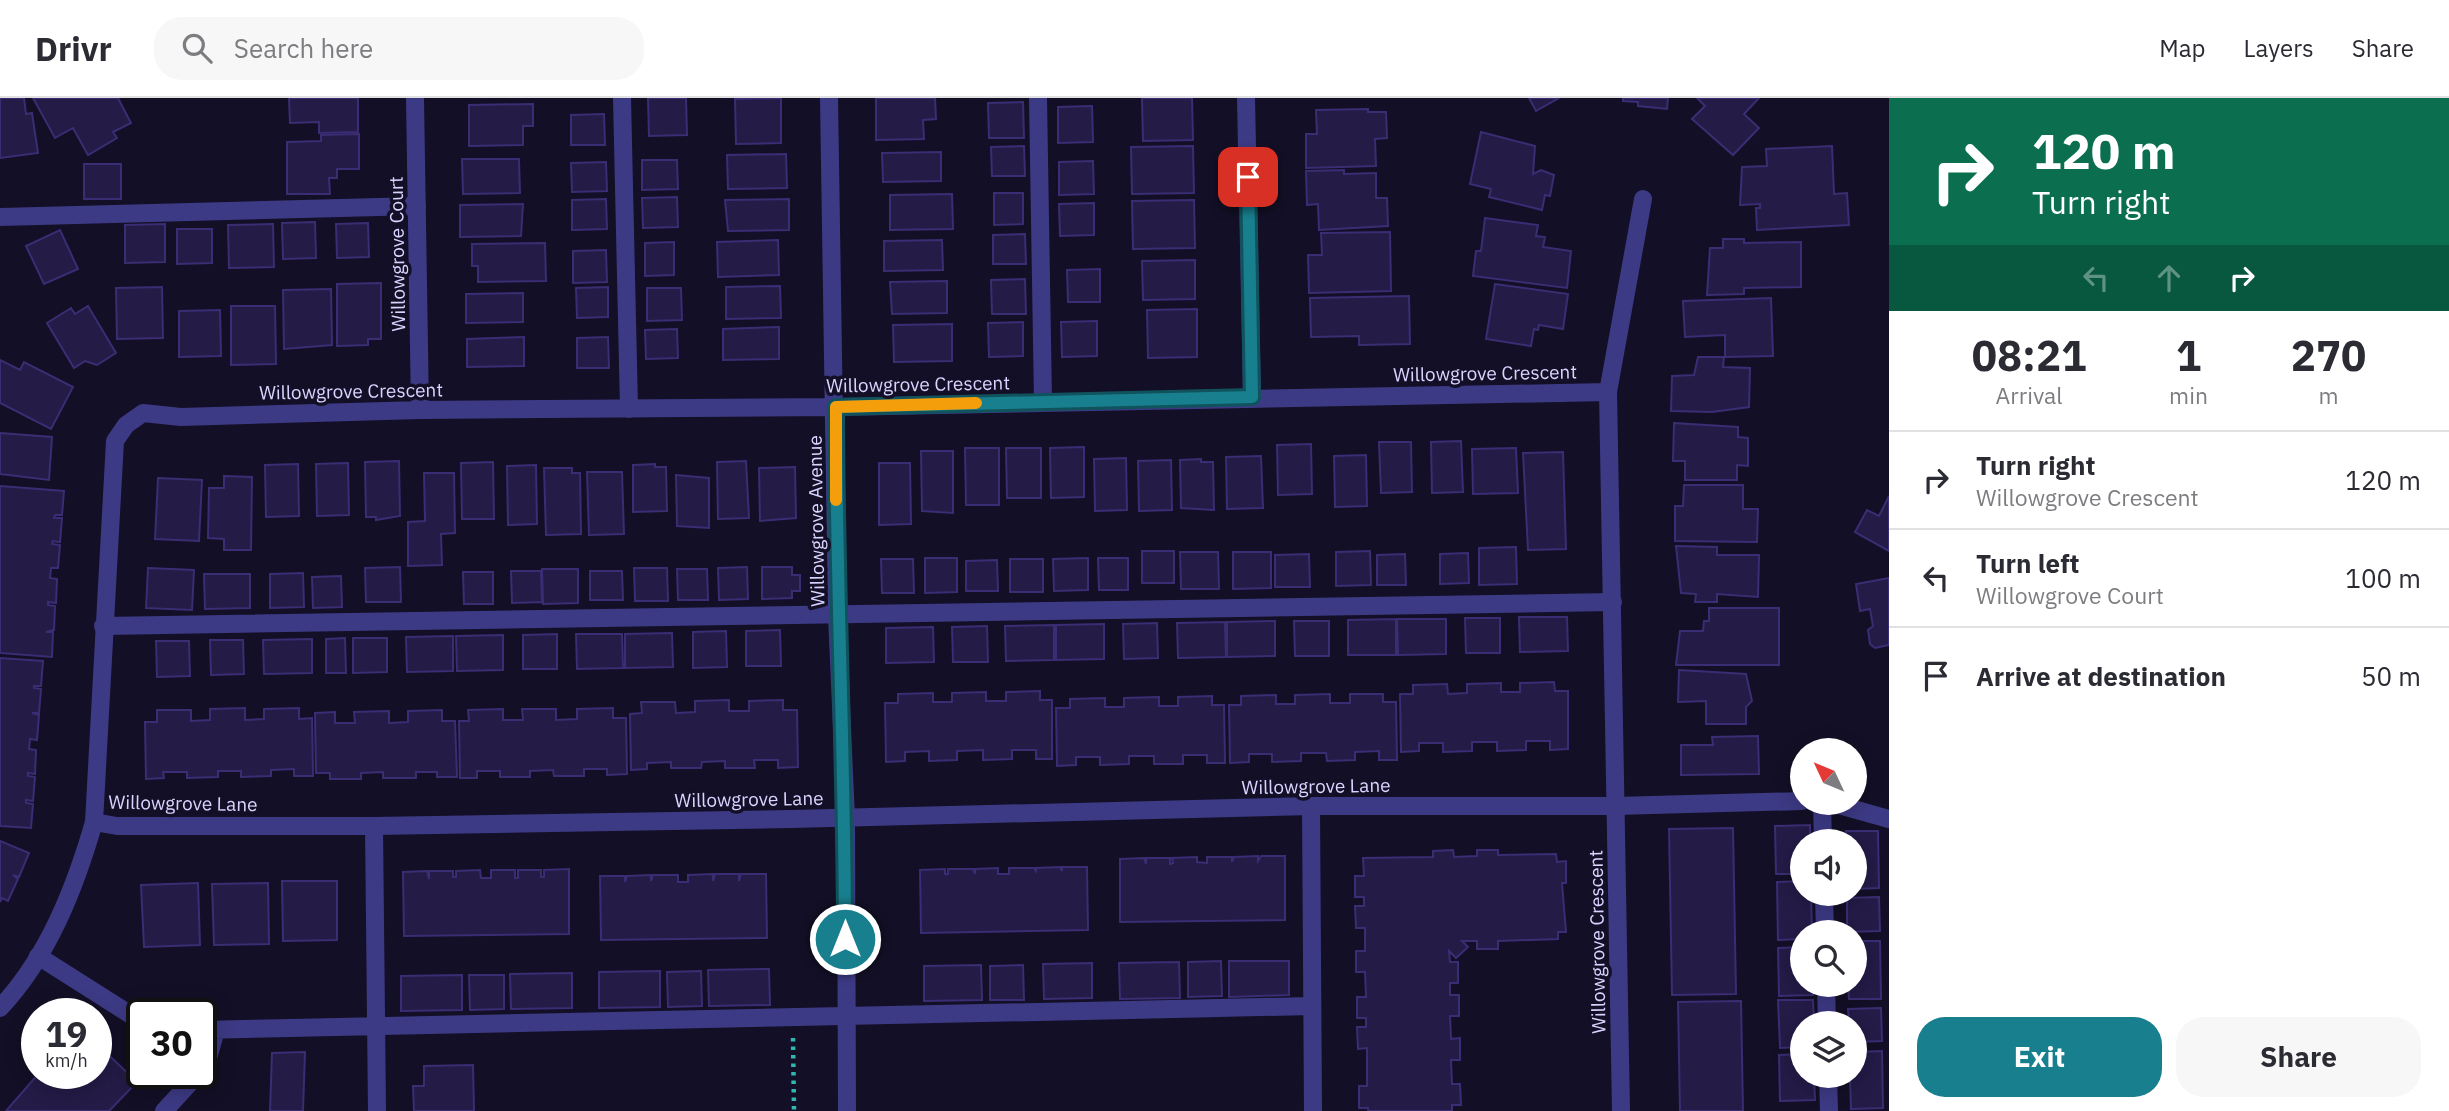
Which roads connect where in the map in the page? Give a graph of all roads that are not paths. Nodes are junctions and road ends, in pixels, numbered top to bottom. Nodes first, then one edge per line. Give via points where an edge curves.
1 (415, 98) edge
2 (622, 98) edge
3 (829, 98) edge
4 (1038, 98) edge
5 (1246, 98) edge
6 (1643, 199) dead end
7 (417, 206) junction
8 (0, 217) edge
9 (1608, 392) junction
10 (1252, 397) junction
11 (1043, 402) junction
12 (836, 407) junction
13 (629, 409) junction
14 (420, 410) junction
15 (1613, 602) junction
16 (837, 615) junction
17 (103, 626) junction
18 (1790, 801) edge
19 (1311, 806) junction
20 (1615, 806) junction
21 (1867, 813) edge
22 (846, 818) junction
23 (1889, 819) edge
24 (94, 822) junction
25 (374, 826) junction
26 (38, 956) junction
27 (1311, 1006) junction
28 (0, 1009) edge
29 (126, 1012) edge
30 (845, 1018) junction
31 (374, 1028) junction
32 (217, 1030) edge
33 (1828, 1088) edge
34 (184, 1089) edge
35 (164, 1111) edge
36 (377, 1111) edge
37 (847, 1111) edge
38 (1313, 1111) edge
39 (1621, 1111) edge
40 (1829, 1111) edge

1 - 7 street, Willowgrove Court
2 - 13 street
3 - 12 street, Willowgrove Avenue
4 - 11 street
5 - 10 street
6 - 9 street
7 - 8 street
7 - 14 street, Willowgrove Court
9 - 10 street, Willowgrove Crescent
9 - 15 street, Willowgrove Crescent
10 - 11 street, Willowgrove Crescent
11 - 12 street, Willowgrove Crescent
12 - 13 street, Willowgrove Crescent
12 - 16 street, Willowgrove Avenue
13 - 14 street, Willowgrove Crescent
14 - 17 street, Willowgrove Crescent via 181,417 143,413 126,425 115,441
15 - 16 street
15 - 20 street, Willowgrove Crescent
16 - 17 street
16 - 22 street, Willowgrove Avenue
17 - 24 street, Willowgrove Crescent
18 - 20 street, Willowgrove Lane
19 - 20 street, Willowgrove Lane
19 - 22 street, Willowgrove Lane
19 - 27 street
20 - 39 street, Willowgrove Crescent
21 - 23 street
22 - 25 street, Willowgrove Lane
22 - 30 street, Willowgrove Avenue
24 - 25 street, Willowgrove Lane via 117,826
24 - 26 street, Willowgrove Crescent via 75,881
25 - 31 street
26 - 28 street, Willowgrove Crescent
26 - 29 street
27 - 30 street
27 - 38 street
30 - 31 street
30 - 37 street, Willowgrove Avenue
31 - 32 street
31 - 36 street
33 - 40 street
34 - 35 street

